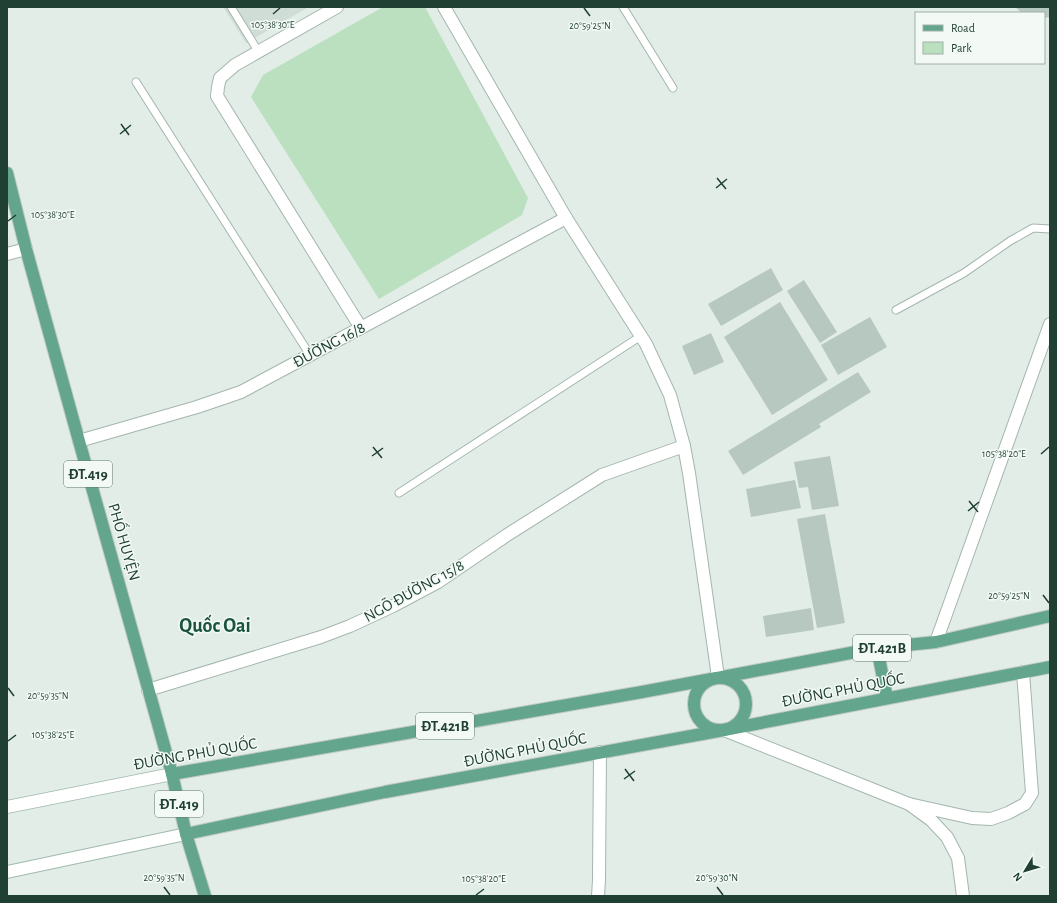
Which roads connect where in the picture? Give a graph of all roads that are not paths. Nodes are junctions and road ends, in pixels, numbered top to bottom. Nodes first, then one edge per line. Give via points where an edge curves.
1 (231, 7) edge
2 (336, 7) edge
3 (623, 7) edge
4 (448, 8) edge
5 (258, 51) junction
6 (136, 82) dead end
7 (673, 88) dead end
8 (7, 173) edge
9 (566, 218) junction
10 (1050, 229) edge
11 (26, 249) junction
12 (7, 254) edge
13 (896, 310) dead end
14 (1050, 324) edge
15 (361, 328) junction
16 (641, 336) junction
17 (310, 355) junction
18 (79, 441) junction
19 (684, 446) junction
20 (399, 493) dead end
21 (1048, 617) edge
22 (936, 642) junction
23 (877, 648) junction
24 (1050, 667) edge
25 (1027, 671) junction
26 (718, 678) junction
27 (148, 690) junction
28 (887, 698) junction
29 (724, 730) junction
30 (600, 752) junction
31 (172, 774) junction
32 (909, 804) junction
33 (7, 807) edge
34 (186, 834) junction
35 (7, 872) edge
36 (204, 896) edge
37 (598, 896) edge
38 (963, 896) edge

1 - 5 lane
2 - 5 street
3 - 7 lane
4 - 9 street
5 - 15 street via 235,64 220,78 217,96
6 - 17 lane
8 - 11 main road, PHỐ HUYỆN / ĐT.419
9 - 15 street, ĐƯỜNG 16/8
9 - 16 street
10 - 13 lane via 1033,228 964,273
11 - 12 street
11 - 18 main road, PHỐ HUYỆN / ĐT.419
14 - 22 street
15 - 17 street, ĐƯỜNG 16/8
16 - 19 street via 670,395
16 - 20 lane
17 - 18 street, ĐƯỜNG 16/8 via 240,392
18 - 27 main road, PHỐ HUYỆN / ĐT.419
19 - 26 street
19 - 27 street, NGÕ ĐƯỜNG 15/8 via 602,475 438,582 350,626
21 - 22 main road, ĐƯỜNG PHỦ QUỐC / ĐT.421B
22 - 23 main road, ĐƯỜNG PHỦ QUỐC / ĐT.421B
23 - 26 main road, ĐƯỜNG PHỦ QUỐC / ĐT.421B
23 - 28 main road
24 - 25 main road, ĐƯỜNG PHỦ QUỐC / ĐT.421B
25 - 28 main road, ĐƯỜNG PHỦ QUỐC / ĐT.421B
25 - 32 street via 1032,793 1025,804 991,819 972,818
26 - 29 main road, ĐT.421B via 733,681 744,693 746,701 746,709 738,723
26 - 29 main road, ĐT.421B via 709,681 698,691 695,707 697,715 708,727
26 - 31 main road, ĐƯỜNG PHỦ QUỐC / ĐT.421B
27 - 31 main road, PHỐ HUYỆN / ĐT.419
28 - 29 main road, ĐƯỜNG PHỦ QUỐC / ĐT.421B
29 - 30 main road, ĐƯỜNG PHỦ QUỐC / ĐT.421B
29 - 32 street
30 - 34 main road, ĐƯỜNG PHỦ QUỐC / ĐT.421B via 385,792
30 - 37 street
31 - 33 street, ĐƯỜNG PHỦ QUỐC
31 - 34 main road, PHỐ HUYỆN / ĐT.419
32 - 38 street via 948,837 958,858
34 - 35 street, ĐƯỜNG PHỦ QUỐC
34 - 36 main road, PHỐ HUYỆN / ĐT.419

